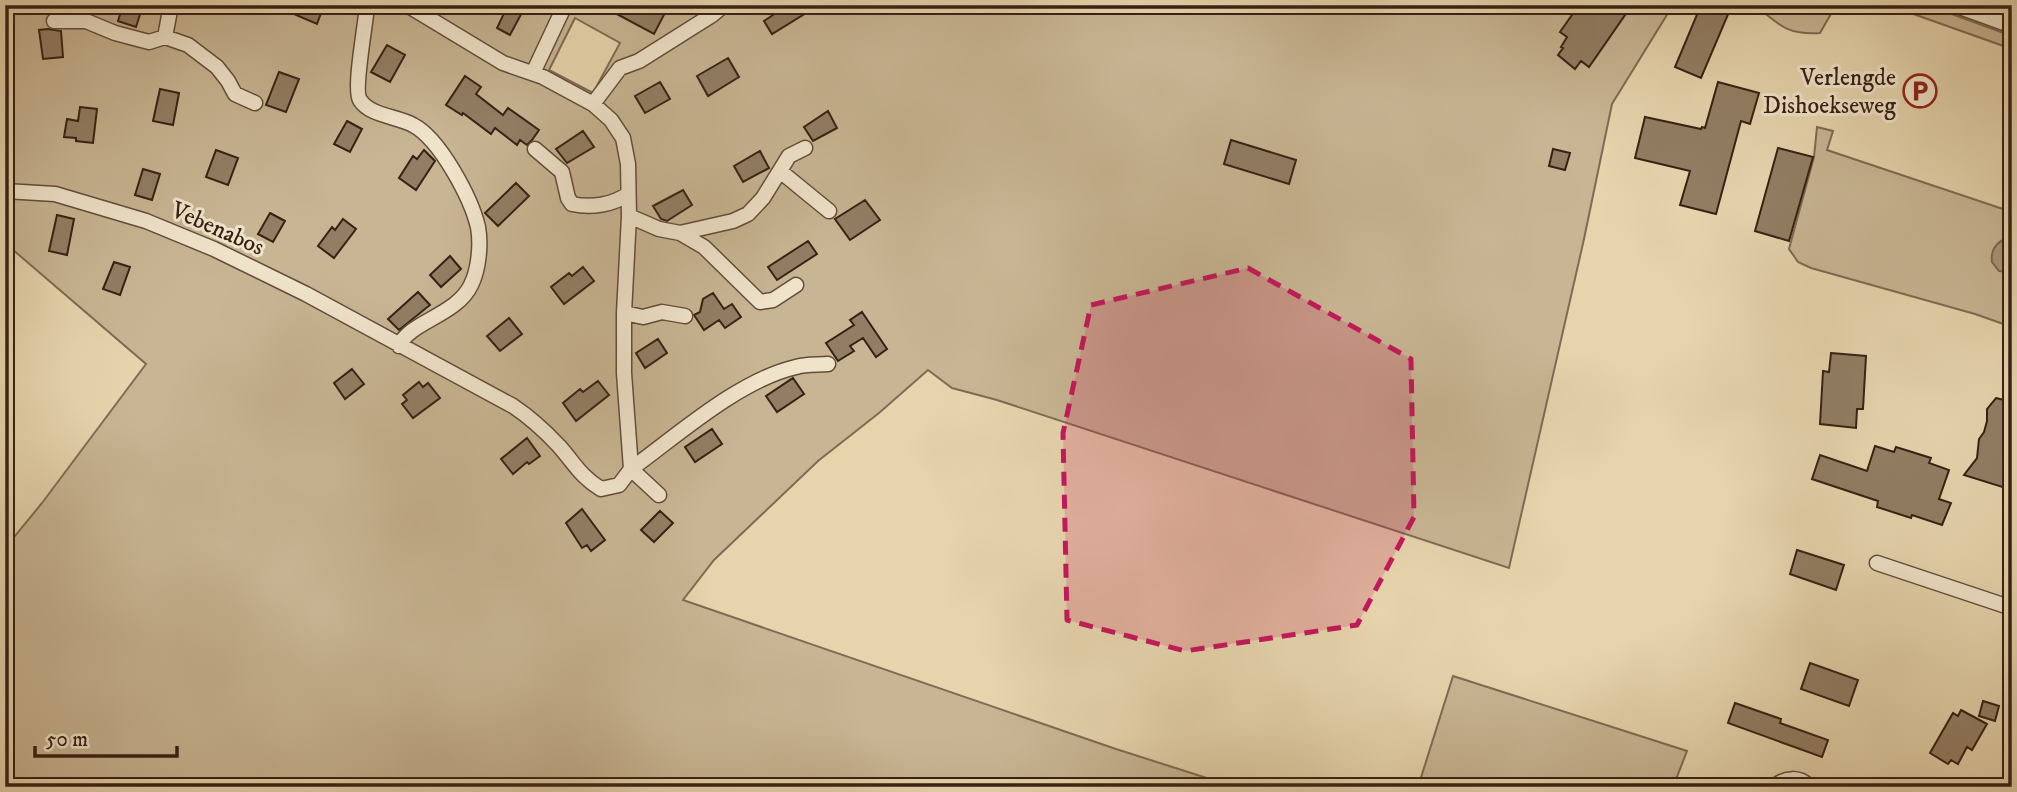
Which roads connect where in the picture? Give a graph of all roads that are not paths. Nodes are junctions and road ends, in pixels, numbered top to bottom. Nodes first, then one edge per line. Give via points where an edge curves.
1 (171, 5) edge
2 (367, 5) edge
3 (407, 5) edge
4 (565, 5) edge
5 (724, 5) edge
6 (1954, 5) edge
7 (54, 22) dead end
8 (2012, 26) edge
9 (165, 37) junction
10 (533, 73) junction
11 (255, 103) dead end
12 (593, 104) junction
13 (805, 148) dead end
14 (535, 149) dead end
15 (780, 171) junction
16 (5, 191) edge
17 (628, 194) junction
18 (829, 211) dead end
19 (629, 216) junction
20 (680, 233) junction
21 (796, 285) dead end
22 (624, 313) junction
23 (685, 316) dead end
24 (399, 346) junction
25 (828, 364) dead end
26 (631, 469) junction
27 (659, 495) dead end
28 (1877, 563) dead end
29 (2012, 608) edge
30 (1774, 787) edge
31 (1810, 787) edge

1 - 9 street
2 - 24 street via 356,83 359,99 370,109 416,126 437,148 472,206 478,230 479,253 472,284 460,302 406,335
3 - 10 street via 503,63
4 - 10 street
5 - 12 street via 639,61 620,68
6 - 8 street
7 - 9 street via 86,21 149,42
9 - 11 street via 188,45 217,67 235,94
10 - 12 street
12 - 17 street via 622,138
13 - 15 street via 789,156
14 - 17 street via 562,172 572,204 616,202
15 - 18 street
15 - 20 street via 748,214 733,222
16 - 24 street, Vebenabos via 54,194 146,221 306,294
17 - 19 street
19 - 20 street
19 - 22 street
20 - 21 street via 704,247 760,302 774,300
22 - 23 street
22 - 26 street
24 - 26 street, Vebenabos via 513,406 537,423 586,480 601,489 619,485
25 - 26 street, Vebenabos via 797,366 766,376 730,396
26 - 27 street
28 - 29 street
30 - 31 street via 1783,780 1798,779

